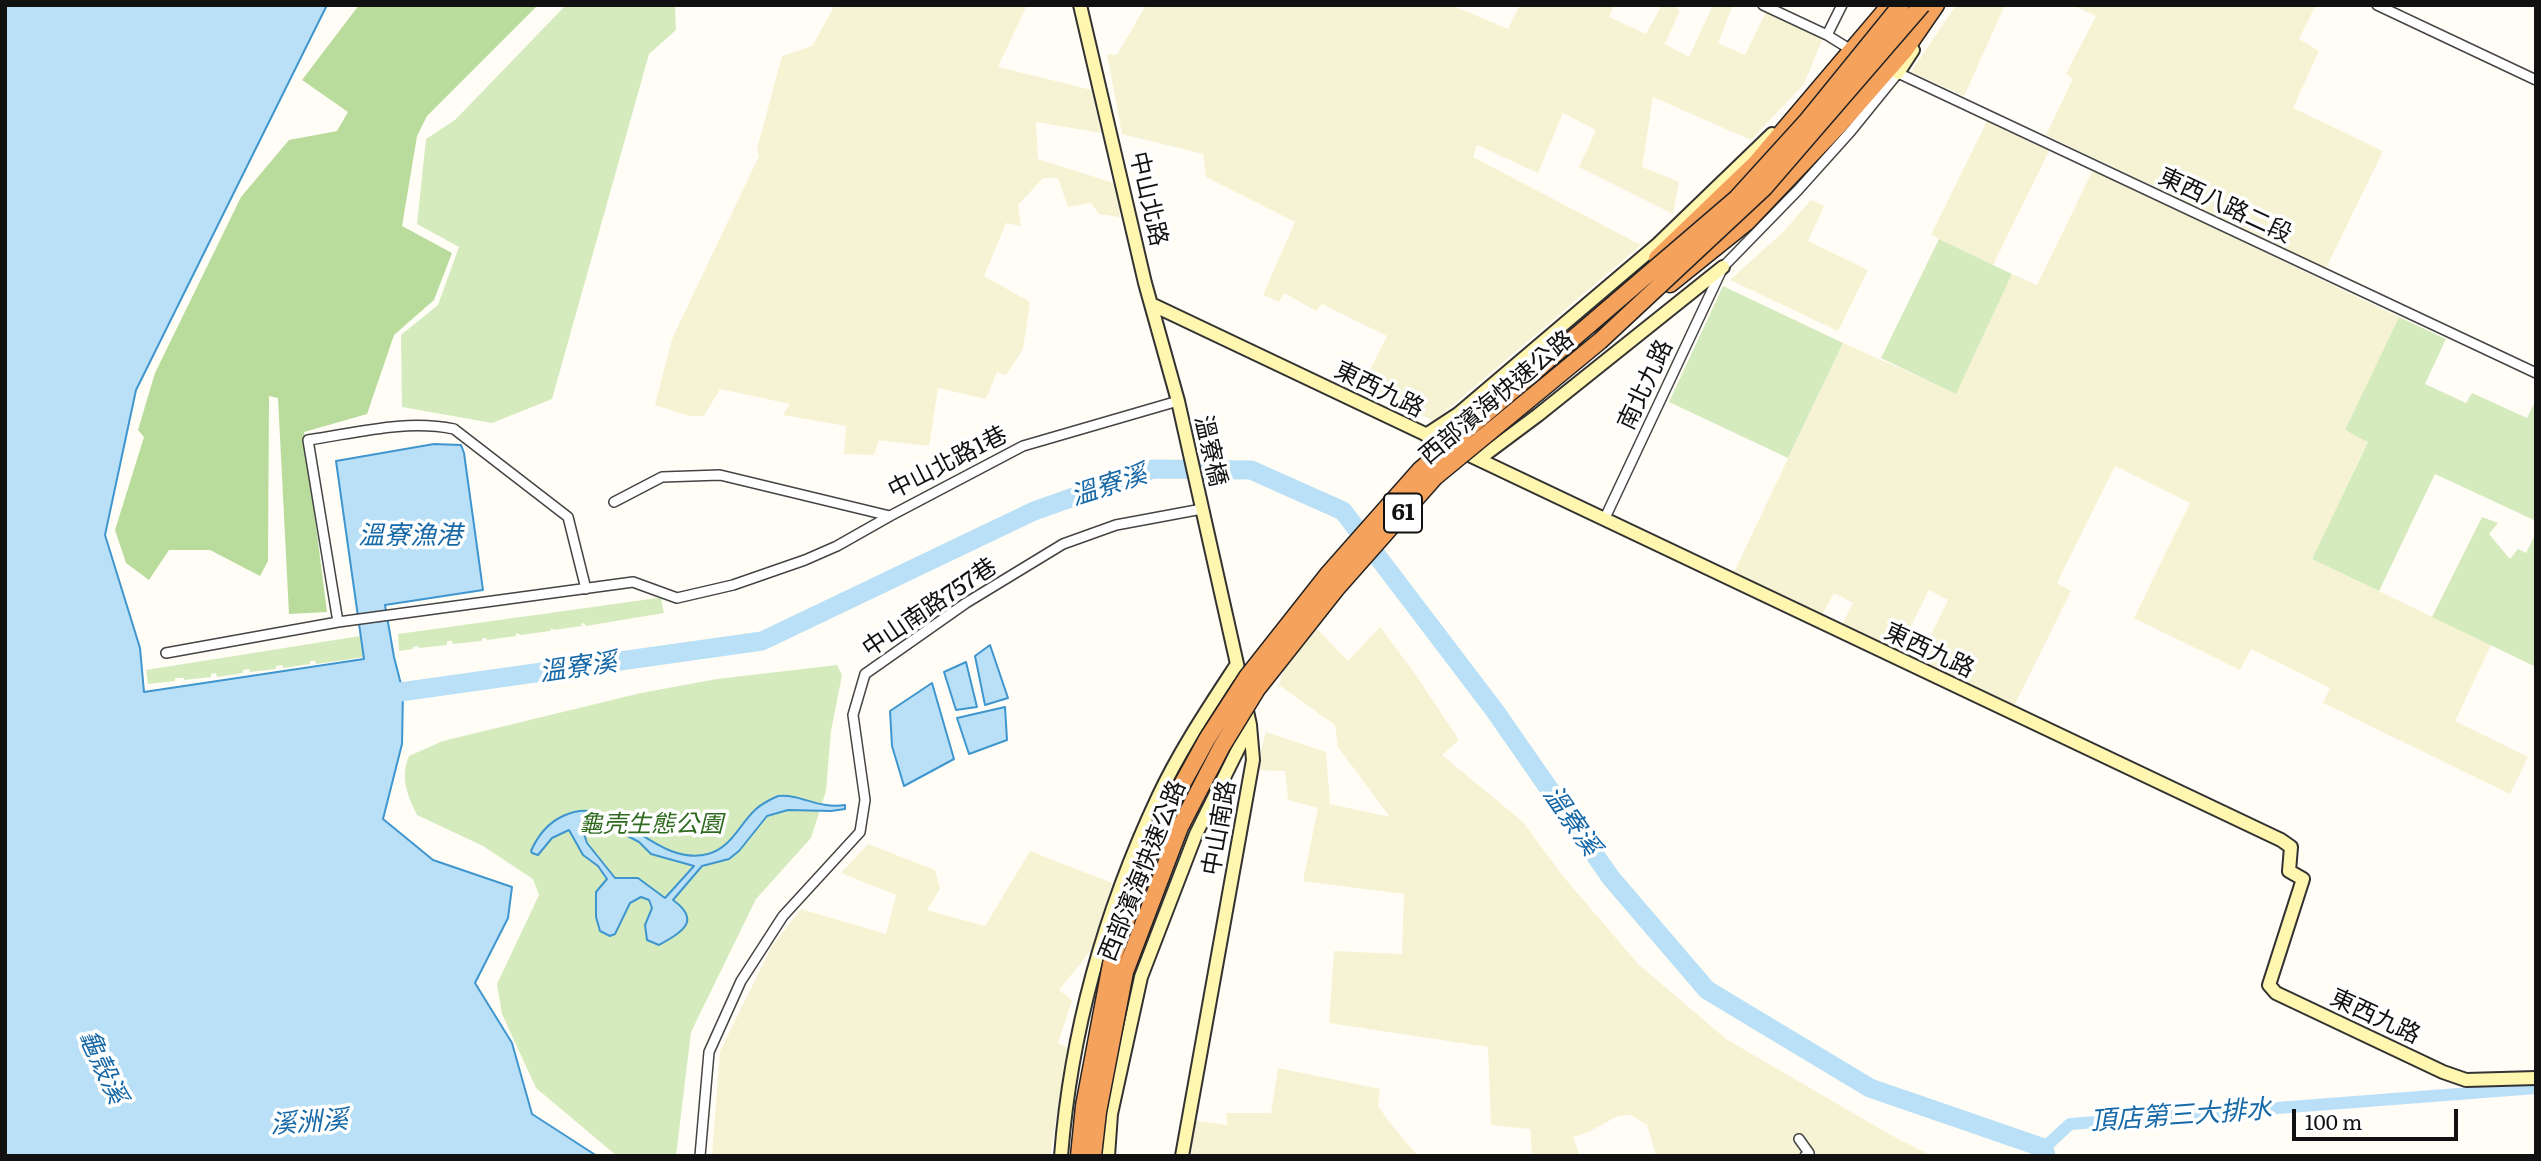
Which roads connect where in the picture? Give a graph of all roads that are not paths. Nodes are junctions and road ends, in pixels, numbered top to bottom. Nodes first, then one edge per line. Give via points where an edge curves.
1 (1080, 5) edge
2 (1763, 5) edge
3 (1842, 5) edge
4 (1881, 5) edge
5 (1890, 5) edge
6 (1900, 5) edge
7 (1922, 5) edge
8 (1936, 5) edge
9 (1941, 5) edge
10 (2377, 5) edge
11 (1827, 35) junction
12 (1848, 48) junction
13 (1898, 73) junction
14 (2536, 80) edge
15 (1723, 267) junction
16 (1151, 304) junction
17 (1596, 319) junction
18 (1600, 341) junction
19 (2536, 373) edge
20 (1178, 401) junction
21 (1426, 435) junction
22 (1479, 459) junction
23 (614, 502) dead end
24 (1202, 509) junction
25 (890, 516) junction
26 (1604, 520) junction
27 (586, 589) junction
28 (338, 622) junction
29 (166, 653) dead end
30 (1237, 664) junction
31 (1250, 725) junction
32 (2536, 1077) edge
33 (1799, 1139) dead end
34 (701, 1156) edge
35 (1060, 1156) edge
36 (1079, 1156) edge
37 (1093, 1156) edge
38 (1108, 1156) edge
39 (1182, 1156) edge
40 (1805, 1156) edge

1 - 16 street, 中山北路
2 - 11 street
3 - 11 street
4 - 12 street
5 - 17 highway via 1756,163
6 - 17 highway, 西部濱海快速公路 / 61, bridge via 1806,122 1737,198
7 - 18 highway, 西部濱海快速公路 / 61, bridge via 1765,188
8 - 18 highway via 1905,50 1747,222
9 - 13 street
10 - 14 street
11 - 12 street
12 - 21 street via 1780,126 1667,235 1458,414
13 - 15 street, 南北九路 via 1798,190
13 - 19 street, 東西八路二段
15 - 22 street
15 - 26 street, 南北九路
16 - 20 street, 中山北路
16 - 21 street, 東西九路
17 - 36 highway, 西部濱海快速公路 / 61, bridge via 1420,470 1329,573 1247,677 1208,739 1159,826 1111,964
18 - 37 highway, 西部濱海快速公路 / 61, bridge via 1435,477 1336,589 1257,689 1180,827 1125,972
20 - 24 street, 溫寮橋
20 - 25 street, 中山北路1巷 via 1023,446
21 - 22 street, 東西九路
22 - 26 street, 東西九路
23 - 25 street, 中山北路1巷 via 662,477 720,475
24 - 30 street, 中山南路
24 - 34 street, 中山南路757巷 via 1116,525 1063,544 966,603 865,674 853,715 865,800 860,832 783,916 741,981 709,1052
25 - 27 street via 805,560 677,598 633,582
26 - 32 street, 東西九路 via 2281,840 2291,847 2289,871 2303,879 2269,985 2276,993 2466,1080
27 - 28 street
27 - 28 street via 568,517 454,429 408,425 308,440
28 - 29 street
30 - 31 street, 中山南路
30 - 35 street via 1165,784 1130,862 1093,968 1076,1044
31 - 38 street via 1196,834 1141,977 1111,1114
31 - 39 street, 中山南路 via 1253,760
33 - 40 street via 1809,1153

